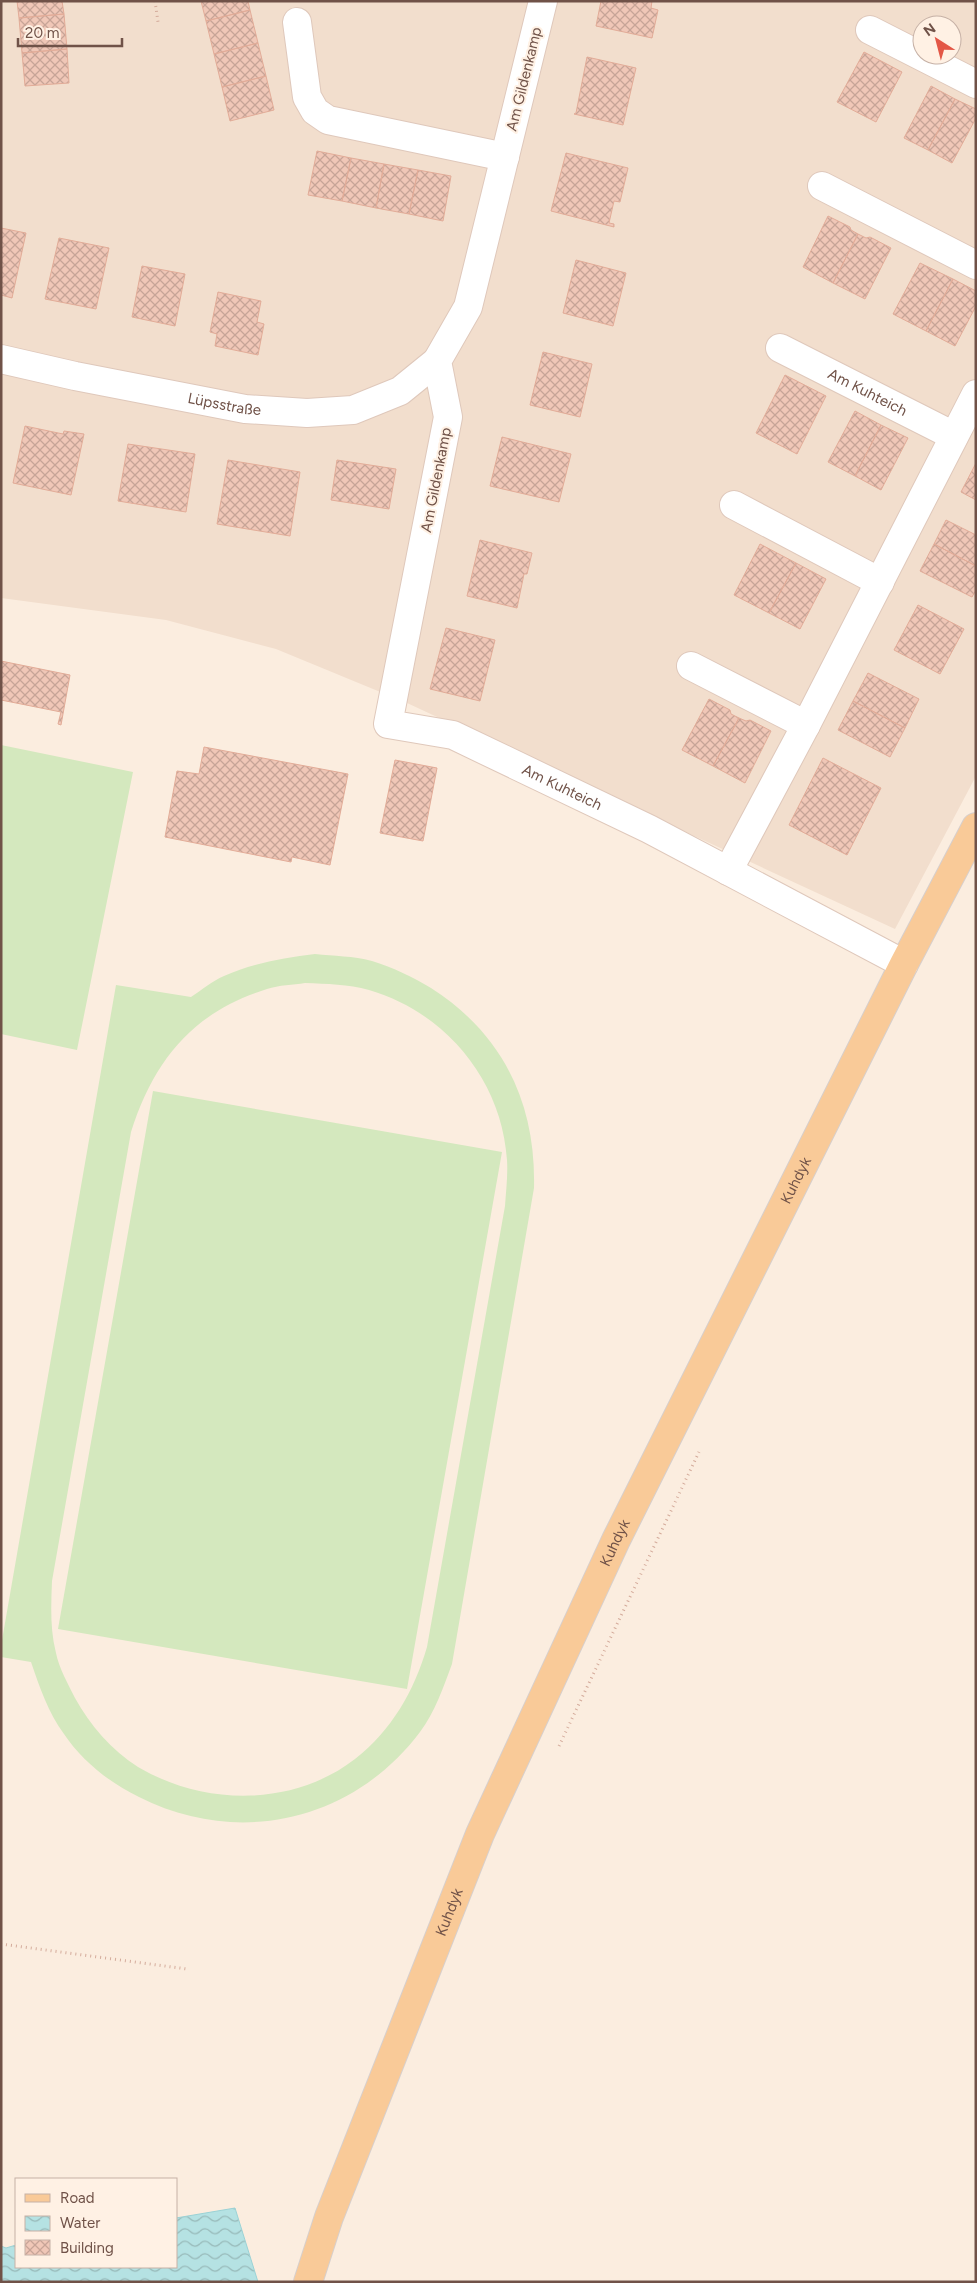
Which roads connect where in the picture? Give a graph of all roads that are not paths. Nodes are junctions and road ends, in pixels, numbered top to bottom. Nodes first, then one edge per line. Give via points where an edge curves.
1 (543, 1) edge
2 (297, 22) dead end
3 (870, 30) dead end
4 (976, 84) edge
5 (505, 157) junction
6 (822, 186) dead end
7 (976, 265) edge
8 (780, 348) dead end
9 (1, 359) edge
10 (436, 361) junction
11 (976, 394) edge
12 (954, 436) junction
13 (734, 505) dead end
14 (880, 582) junction
15 (691, 666) dead end
16 (388, 724) joint
17 (806, 725) junction
18 (976, 828) edge
19 (728, 871) junction
20 (904, 964) junction
21 (308, 2282) edge

1 - 5 street, Am Gildenkamp
2 - 5 street via 306,98 315,112 328,120
3 - 4 street
5 - 10 street, Am Gildenkamp via 468,307
6 - 7 street
8 - 12 street, Am Kuhteich
9 - 10 street, Lüpsstraße via 245,409 307,413 353,410 400,390
10 - 16 street, Am Gildenkamp via 448,417
11 - 12 street
12 - 14 street
13 - 14 street
14 - 17 street
15 - 17 street
16 - 19 street, Am Kuhteich via 453,735 644,838
17 - 19 street
18 - 20 main road, Kuhdyk
19 - 20 street, Am Kuhteich
20 - 21 main road, Kuhdyk via 616,1540 480,1834 329,2217

